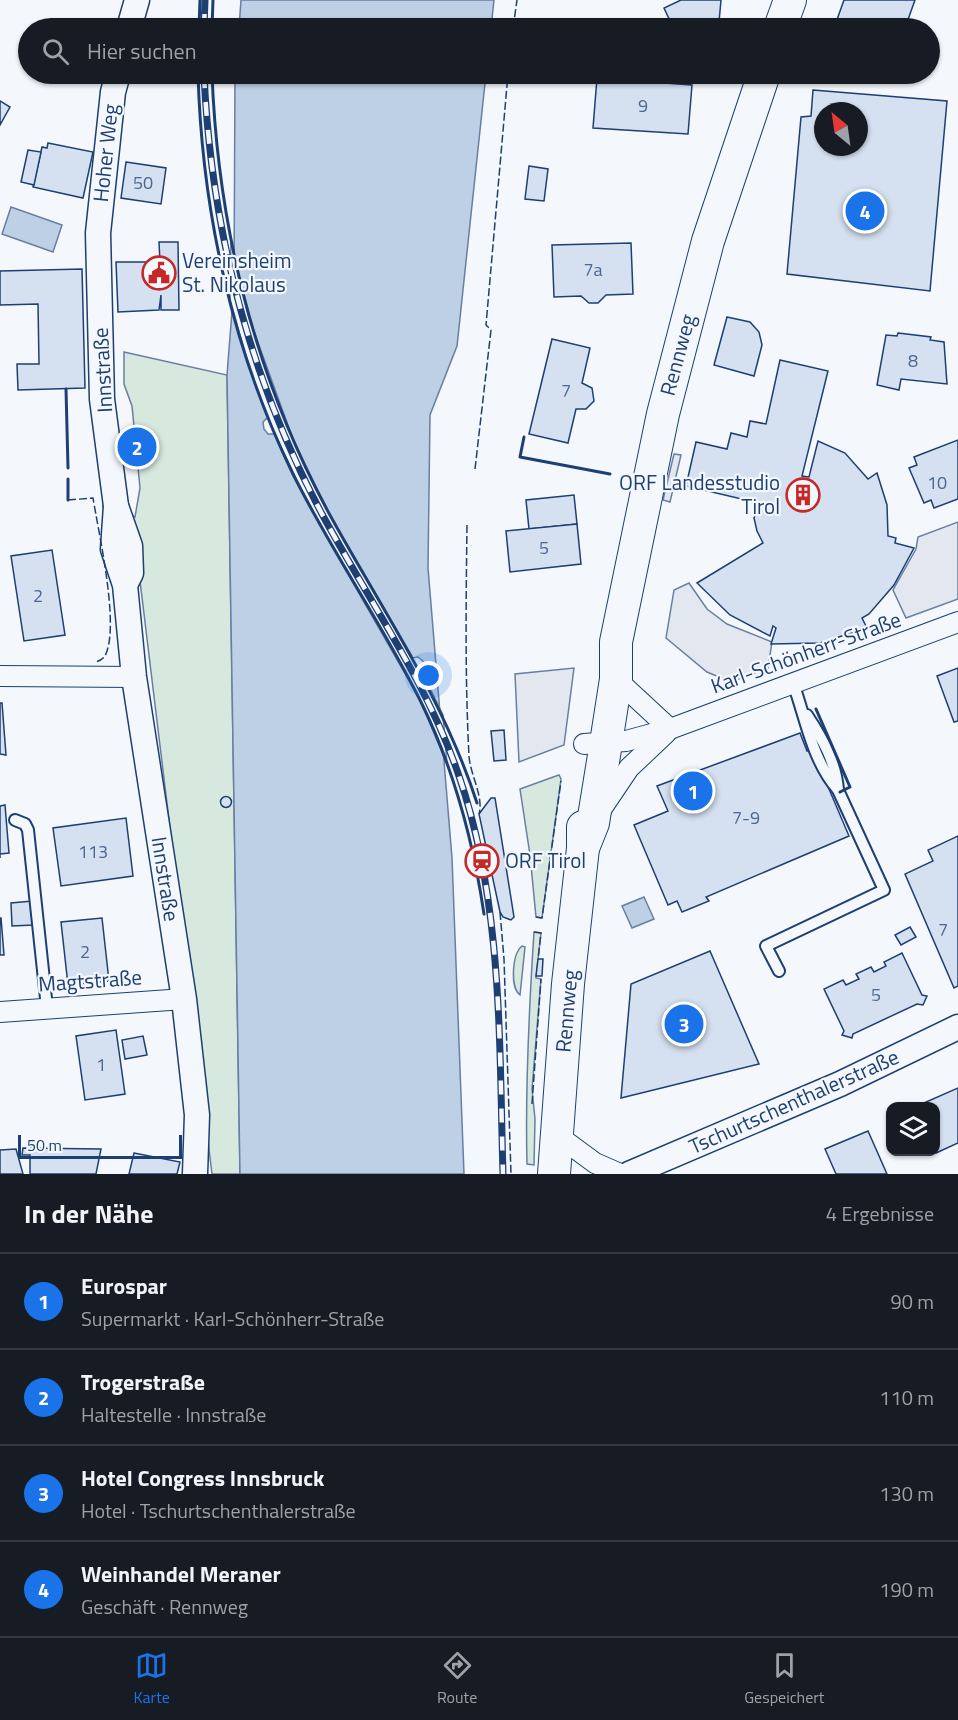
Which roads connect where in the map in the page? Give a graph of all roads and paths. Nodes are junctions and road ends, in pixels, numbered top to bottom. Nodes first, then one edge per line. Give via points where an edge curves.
1 (137, 0) edge
2 (790, 0) edge
3 (132, 18) edge
4 (784, 18) edge
5 (115, 84) edge
6 (761, 84) edge
7 (98, 233) joint
8 (958, 622) edge
9 (616, 642) junction
10 (0, 676) edge
11 (134, 676) junction
12 (616, 679) junction
13 (793, 683) junction
14 (670, 729) junction
15 (595, 743) junction
16 (15, 820) dead end
17 (588, 835) junction
18 (779, 971) dead end
19 (184, 999) junction
20 (47, 1008) junction
21 (0, 1012) edge
22 (958, 1027) edge
23 (557, 1135) junction
24 (195, 1174) edge
25 (554, 1174) edge
26 (620, 1174) edge
27 (629, 1174) edge

1 - 3 street
2 - 4 main road
5 - 7 street, Hoher Weg
6 - 9 main road, Rennweg via 708,241 663,414
7 - 11 street, Innstraße via 102,399 116,506 113,549 125,585
8 - 13 street, Karl-Schönherr-Straße
9 - 12 main road, Rennweg
9 - 15 main road, Rennweg via 604,668
10 - 11 street
11 - 19 street, Innstraße
12 - 14 street
12 - 15 main road, Rennweg
13 - 14 street, Karl-Schönherr-Straße
13 - 18 lane via 810,740 884,890 766,946
14 - 15 street, Karl-Schönherr-Straße via 642,738
14 - 17 street, Karl-Schönherr-Straße via 629,768
15 - 17 main road, Rennweg via 582,783
16 - 20 lane via 23,822 28,830
17 - 23 main road, Rennweg via 568,984
19 - 20 street, Magtstraße
19 - 24 street, Innstraße via 197,1115
20 - 21 street, Magtstraße
22 - 27 street, Tschurtschenthalerstraße via 840,1084
23 - 25 main road, Rennweg
23 - 26 street

